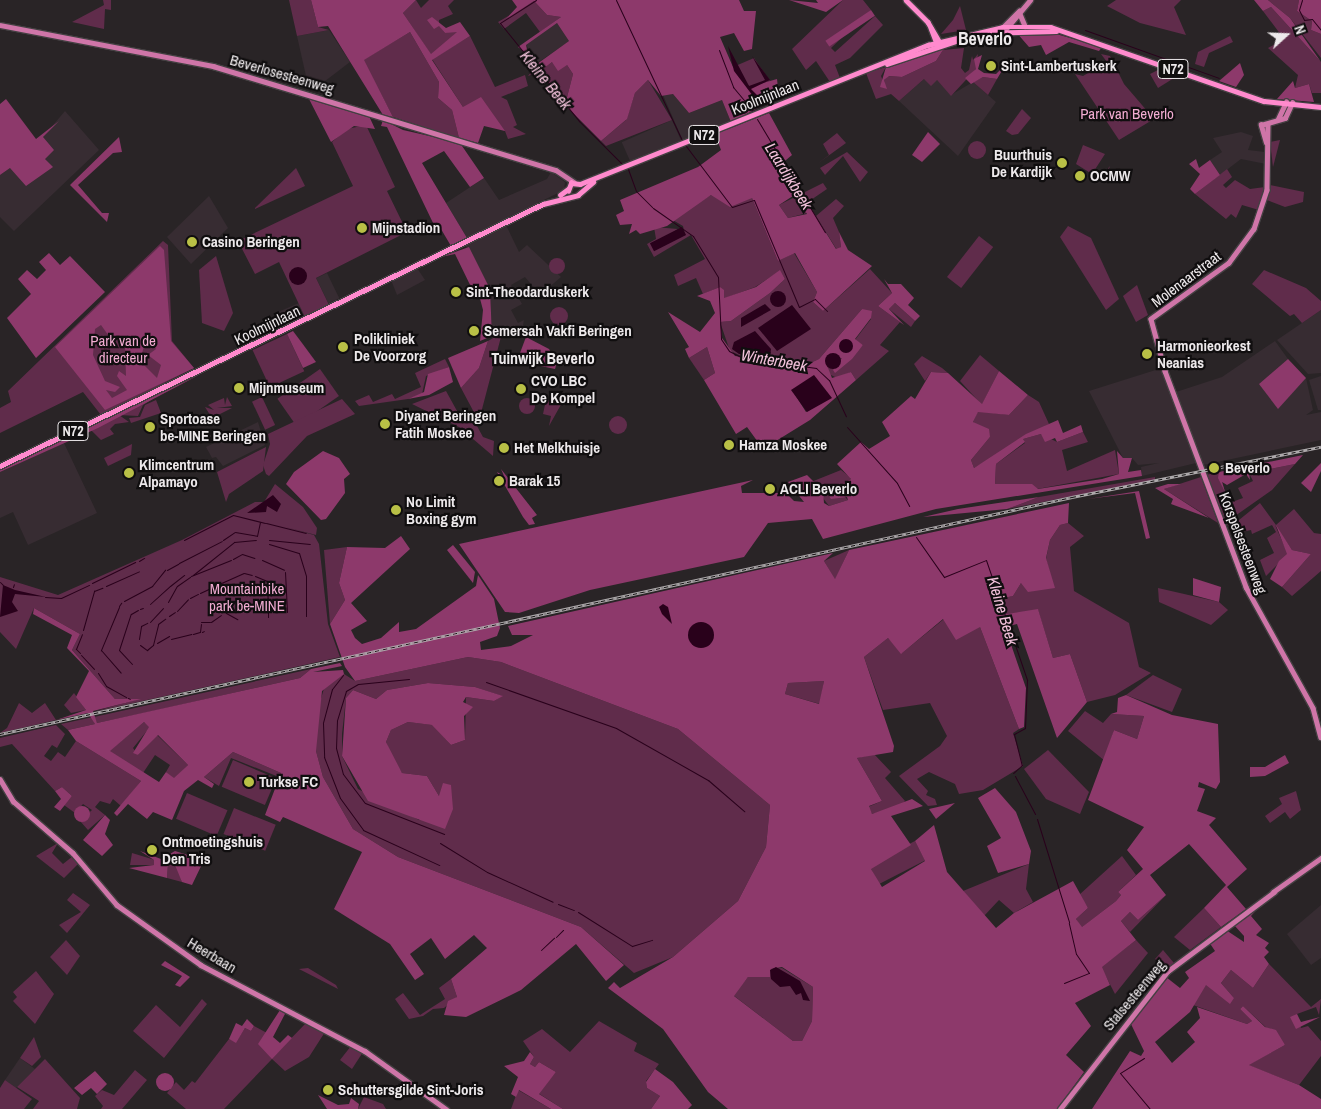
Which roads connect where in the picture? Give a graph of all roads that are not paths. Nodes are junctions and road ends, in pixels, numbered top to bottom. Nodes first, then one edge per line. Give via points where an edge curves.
1 (906, 0) edge
2 (1030, 0) edge
3 (1024, 8) junction
4 (1020, 13) junction
5 (0, 25) edge
6 (1025, 26) junction
7 (1006, 28) junction
8 (1062, 31) junction
9 (938, 43) junction
10 (1286, 104) junction
11 (1292, 104) junction
12 (1321, 106) edge
13 (1275, 122) junction
14 (1268, 124) junction
15 (1267, 146) junction
16 (610, 173) junction
17 (580, 184) junction
18 (570, 187) junction
19 (582, 189) junction
20 (1152, 319) joint
21 (0, 466) edge
22 (1321, 737) edge
23 (0, 779) edge
24 (1321, 858) edge
25 (446, 1109) edge
26 (1060, 1109) edge

1 - 9 main road via 931,27
2 - 3 street
3 - 4 street
3 - 7 street
4 - 6 street
4 - 7 street
5 - 18 street, Beverlosesteenweg via 213,66 552,169
6 - 7 main road, Koolmijnlaan / N72
6 - 8 main road, Koolmijnlaan / N72
7 - 8 main road, Koolmijnlaan / N72
7 - 9 main road, Koolmijnlaan / N72
8 - 10 main road, Koolmijnlaan / N72 via 1260,99
9 - 16 main road, Koolmijnlaan / N72
10 - 11 main road, Koolmijnlaan / N72
10 - 13 street
11 - 12 main road, N72
11 - 13 street via 1285,118
13 - 14 street
14 - 15 street, Molenaarstraat
14 - 15 street, Molenaarstraat via 1261,125
15 - 20 street, Molenaarstraat via 1267,190 1250,236 1229,263
16 - 17 main road, Koolmijnlaan / N72
16 - 19 main road, Koolmijnlaan / N72
17 - 18 main road
17 - 19 main road
18 - 19 main road, N72 via 578,195
18 - 21 main road, Koolmijnlaan / N72 via 543,204
20 - 22 street, Korspelsesteenweg via 1165,371 1246,587 1313,708
23 - 25 street, Heerbaan via 13,801 73,853 117,905 208,970 366,1051
24 - 26 street, Stalsesteenweg via 1168,971

